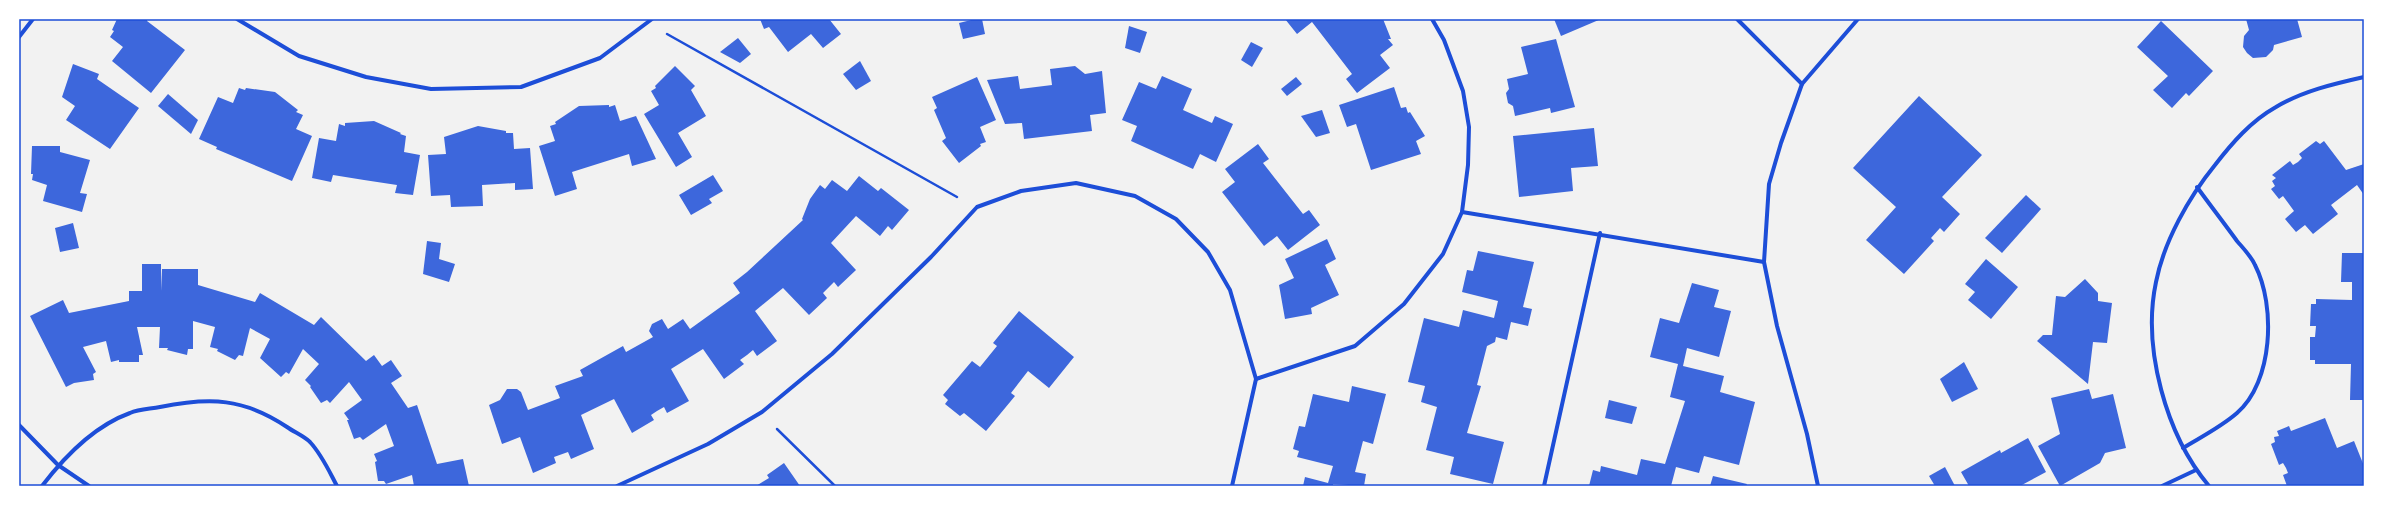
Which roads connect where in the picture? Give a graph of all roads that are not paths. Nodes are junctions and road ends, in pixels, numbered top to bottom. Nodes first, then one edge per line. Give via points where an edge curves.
1 (34, 19) edge
2 (237, 19) edge
3 (652, 19) edge
4 (1432, 19) edge
5 (1737, 19) edge
6 (1858, 19) edge
7 (19, 37) edge
8 (2364, 77) edge
9 (1802, 84) junction
10 (2197, 187) junction
11 (1462, 212) junction
12 (1600, 233) junction
13 (1764, 262) junction
14 (1256, 379) junction
15 (19, 425) edge
16 (2183, 448) junction
17 (58, 465) junction
18 (2196, 470) junction
19 (42, 486) edge
20 (89, 486) edge
21 (337, 486) edge
22 (618, 486) edge
23 (1232, 486) edge
24 (1544, 486) edge
25 (1818, 486) edge
26 (2162, 486) edge
27 (2209, 486) edge

1 - 7 street
2 - 3 street via 299,56 366,78 431,89 521,87 600,58
4 - 11 street via 1444,40 1463,91 1469,127 1468,165
5 - 9 street
6 - 9 street
8 - 10 street via 2317,88 2275,107 2238,136
9 - 13 street via 1769,184
10 - 16 street via 2172,233 2156,281 2151,314 2153,345 2164,400
10 - 16 street via 2255,264 2263,284 2267,305 2267,342 2260,382 2250,399 2237,413
11 - 12 street
11 - 14 street via 1443,254 1404,304 1355,346
12 - 13 street
12 - 24 street
13 - 25 street via 1777,326 1807,434
14 - 22 street via 1230,290 1208,252 1176,218 1135,196 1076,183 1021,191 977,207 931,258 832,354 762,412 708,444
14 - 23 street
15 - 17 street
16 - 18 street
17 - 19 street
17 - 20 street
17 - 21 street via 94,432 130,413 190,400 222,402 249,406 275,419 309,442 323,460
18 - 26 street
18 - 27 street

